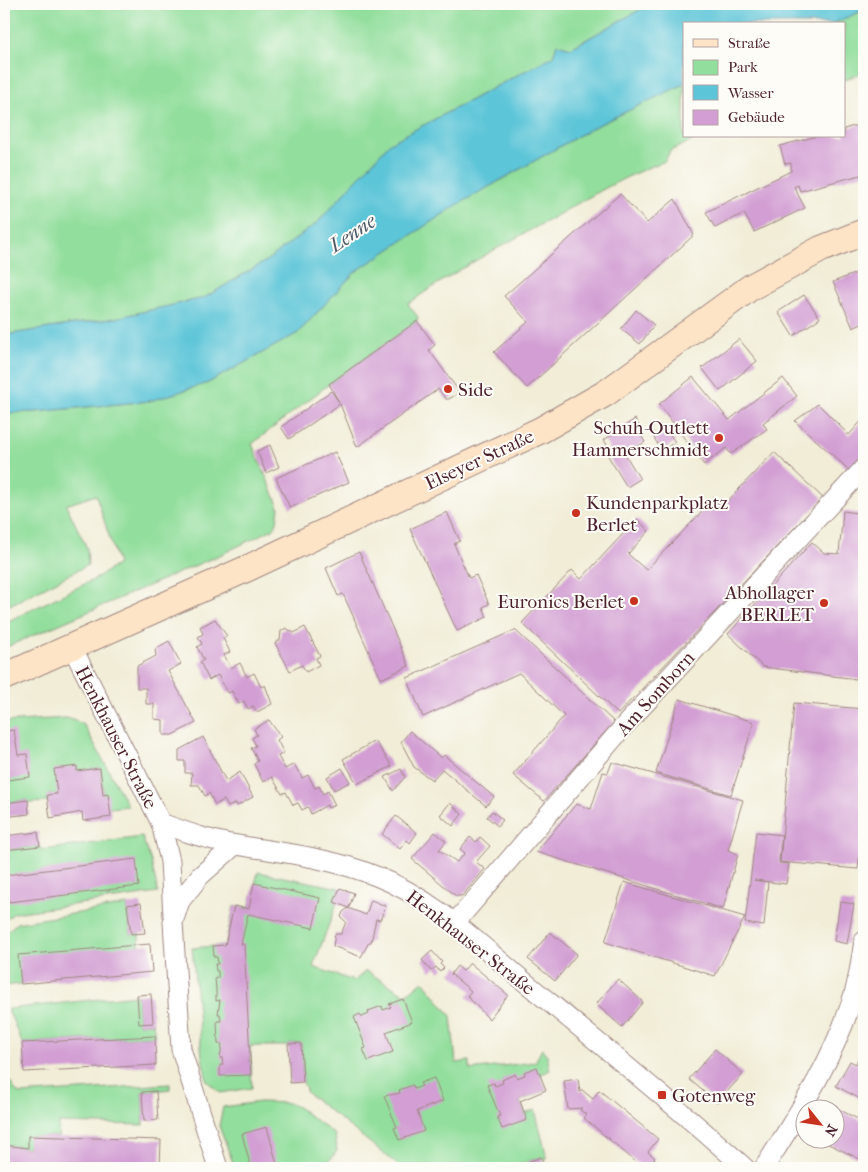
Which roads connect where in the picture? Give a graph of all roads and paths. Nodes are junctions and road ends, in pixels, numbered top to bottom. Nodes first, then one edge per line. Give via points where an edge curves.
1 (864, 232) edge
2 (864, 468) edge
3 (72, 647) junction
4 (4, 677) edge
5 (161, 823) junction
6 (236, 845) junction
7 (173, 922) junction
8 (454, 924) junction
9 (864, 941) edge
10 (218, 1168) edge
11 (745, 1168) edge
12 (764, 1168) edge

1 - 3 main road, Elseyer Straße via 821,249 751,287 606,393 541,430
2 - 8 street, Am Somborn via 624,726
3 - 4 main road, Elseyer Straße
3 - 5 street, Henkhauser Straße
5 - 6 street, Henkhauser Straße via 196,836
5 - 7 street via 170,861
6 - 7 street via 200,876 180,901
6 - 8 street, Henkhauser Straße via 282,851 377,876 404,889
7 - 10 street via 181,1049
8 - 11 street, Henkhauser Straße via 682,1111
9 - 12 street via 854,995 839,1031 801,1110

